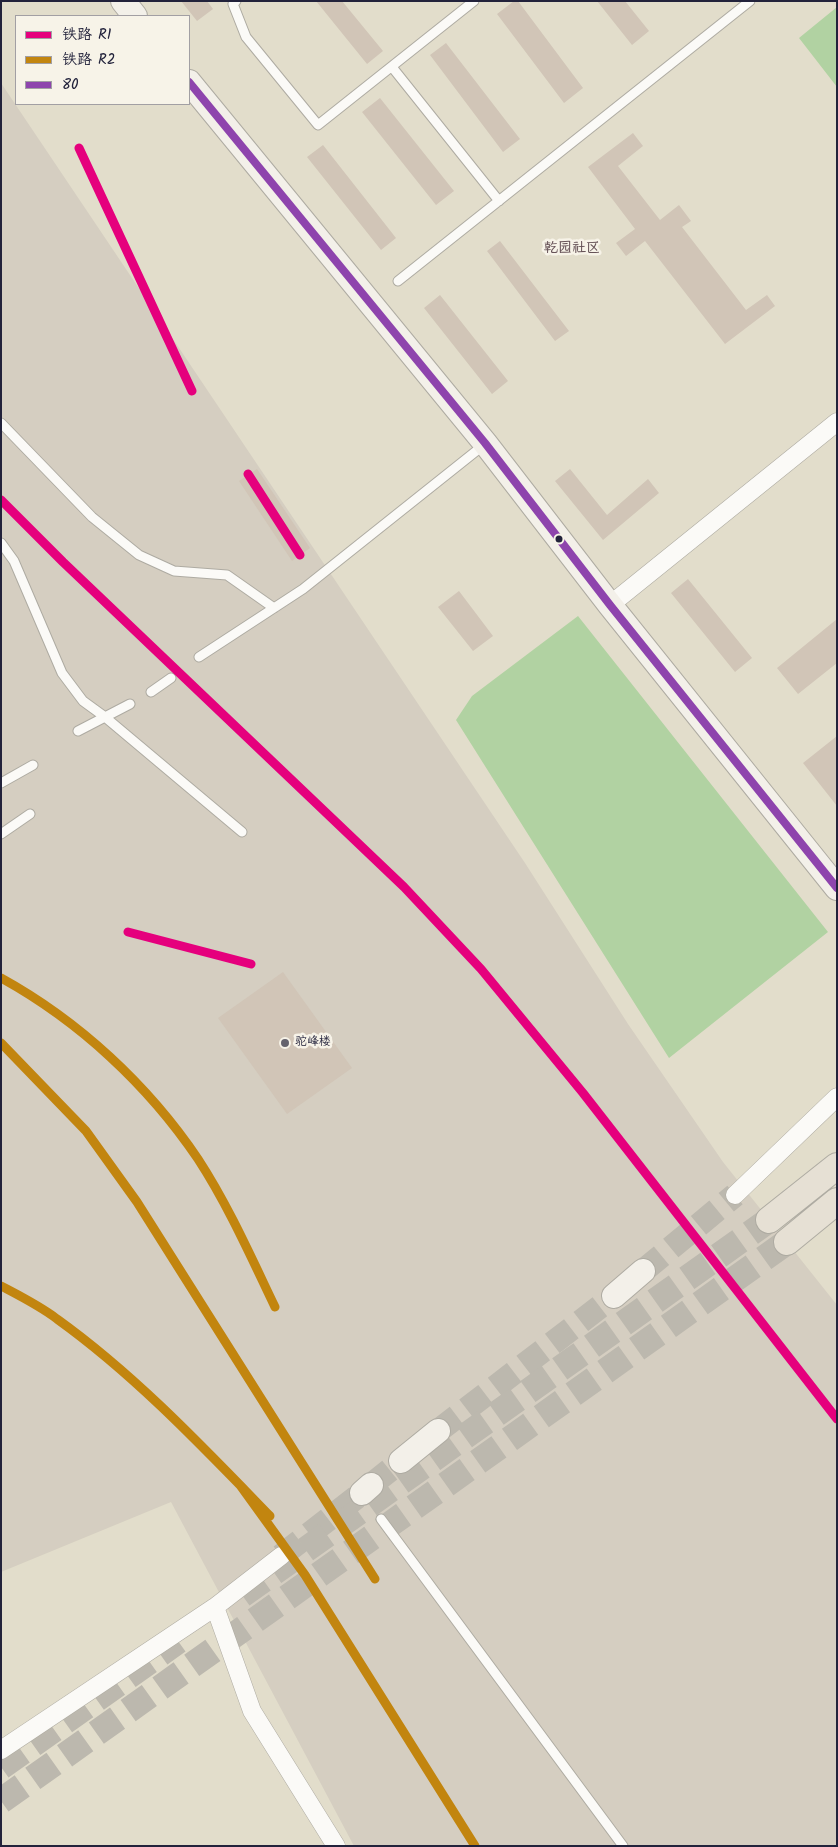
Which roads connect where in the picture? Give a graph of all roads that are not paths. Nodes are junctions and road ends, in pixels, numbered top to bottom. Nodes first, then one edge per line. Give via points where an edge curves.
1 (123, 1) edge
2 (236, 1) edge
3 (474, 1) edge
4 (750, 1) edge
5 (134, 15) edge
6 (392, 67) junction
7 (190, 83) edge
8 (499, 201) junction
9 (398, 280) dead end
10 (837, 422) edge
11 (1, 423) edge
12 (485, 443) junction
13 (1, 543) edge
14 (610, 605) junction
15 (274, 608) junction
16 (199, 657) dead end
17 (171, 678) dead end
18 (151, 692) dead end
19 (130, 704) dead end
20 (105, 717) junction
21 (78, 731) dead end
22 (33, 765) dead end
23 (1, 783) edge
24 (30, 814) dead end
25 (242, 832) dead end
26 (1, 834) edge
27 (837, 888) edge
28 (837, 1097) edge
29 (837, 1166) edge
30 (735, 1195) tunnel mouth
31 (837, 1201) edge
32 (769, 1220) tunnel mouth
33 (786, 1242) tunnel mouth
34 (643, 1271) tunnel mouth
35 (614, 1296) tunnel mouth
36 (438, 1431) tunnel mouth
37 (401, 1461) tunnel mouth
38 (381, 1519) dead end
39 (281, 1556) tunnel mouth
40 (215, 1607) junction
41 (1, 1750) edge
42 (336, 1846) edge
43 (623, 1846) edge

1 - 5 street
2 - 6 lane via 233,4 246,37 318,125
3 - 6 lane
4 - 8 lane
6 - 8 lane
7 - 12 street
8 - 9 lane
10 - 14 street
11 - 15 lane via 92,517 138,555 174,571 227,575
12 - 14 street
12 - 15 lane via 303,589
13 - 20 lane via 14,561 62,673 82,701
14 - 27 street
15 - 16 lane
17 - 18 lane
19 - 20 lane
20 - 21 lane
20 - 25 lane
22 - 23 lane
24 - 26 lane
28 - 30 street
29 - 32 main road
31 - 33 main road
34 - 35 street
36 - 37 street
38 - 43 lane
39 - 40 street
40 - 41 street
40 - 42 street via 252,1711

